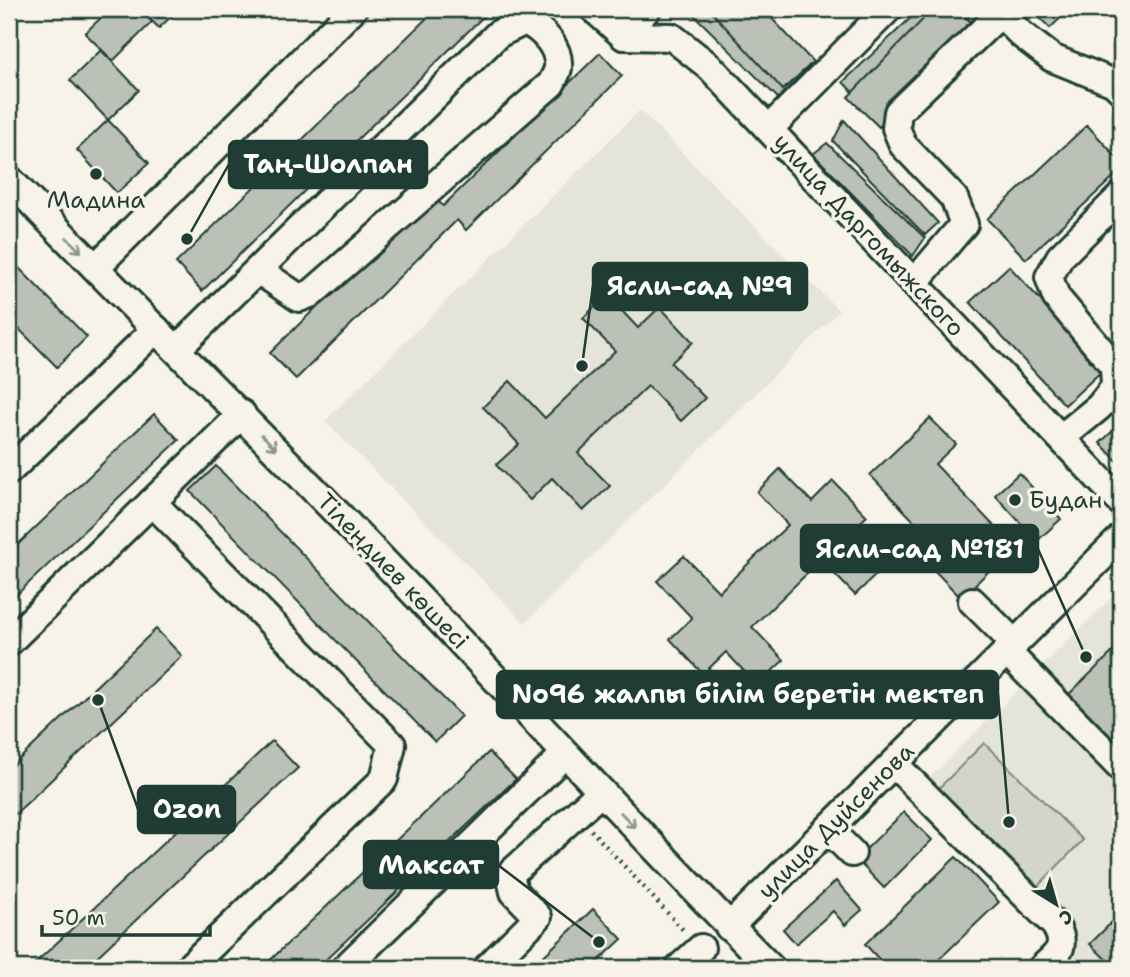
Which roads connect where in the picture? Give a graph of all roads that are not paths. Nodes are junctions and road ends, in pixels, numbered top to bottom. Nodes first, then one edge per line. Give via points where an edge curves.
1 (353, 9) edge
2 (594, 9) edge
3 (647, 9) edge
4 (888, 9) edge
5 (998, 11) edge
6 (624, 36) junction
7 (1121, 90) edge
8 (769, 129) junction
9 (10, 184) edge
10 (1121, 196) edge
11 (96, 267) junction
12 (258, 271) junction
13 (914, 283) junction
14 (156, 329) junction
15 (177, 349) junction
16 (242, 414) junction
17 (1061, 438) junction
18 (9, 471) edge
19 (152, 502) junction
20 (1121, 502) edge
21 (1121, 538) edge
22 (972, 601) dead end
23 (9, 642) edge
24 (1010, 648) junction
25 (565, 754) junction
26 (894, 764) junction
27 (1121, 768) edge
28 (601, 792) junction
29 (828, 829) junction
30 (852, 853) dead end
31 (729, 926) junction
32 (701, 948) road end
33 (188, 968) edge
34 (345, 968) edge
35 (487, 968) edge
36 (679, 968) edge
37 (771, 968) edge
38 (1042, 968) edge

1 - 11 street
2 - 6 street
3 - 6 street
4 - 8 street
5 - 7 street via 1052,58
5 - 13 street via 898,112 896,128 903,145 954,198 964,223
6 - 8 street, улица Даргомыжского via 673,37 710,67
8 - 13 street, улица Даргомыжского
9 -> 11 street, Тілендиев көшесі
10 - 17 street via 1059,257 1049,277 1056,297 1114,366 1115,387 1099,407
11 - 14 street, Тілендиев көшесі
12 - 12 street via 498,34 525,21 539,28 553,48 558,68 551,84 312,293 299,298
12 - 15 street
13 - 17 street, улица Даргомыжского
14 - 15 street, Тілендиев көшесі
14 - 18 street
15 - 16 street, Тілендиев көшесі
16 - 19 street
16 -> 25 street, Тілендиев көшесі
17 - 20 street, улица Даргомыжского
19 - 23 street
19 - 33 street via 392,745 384,779
21 - 24 street, улица Дуйсенова
22 - 24 street
24 - 26 street, улица Дуйсенова
24 - 27 street
25 - 28 street, Тілендиев көшесі
25 - 34 street
26 - 29 street, улица Дуйсенова
26 - 38 street via 1055,925 1062,937 1060,951
28 -> 31 street, Тілендиев көшесі
28 - 35 street via 510,874 514,892 538,917
29 - 30 street
29 - 31 street, улица Дуйсенова
31 - 37 street, Тілендиев көшесі
32 - 36 street

